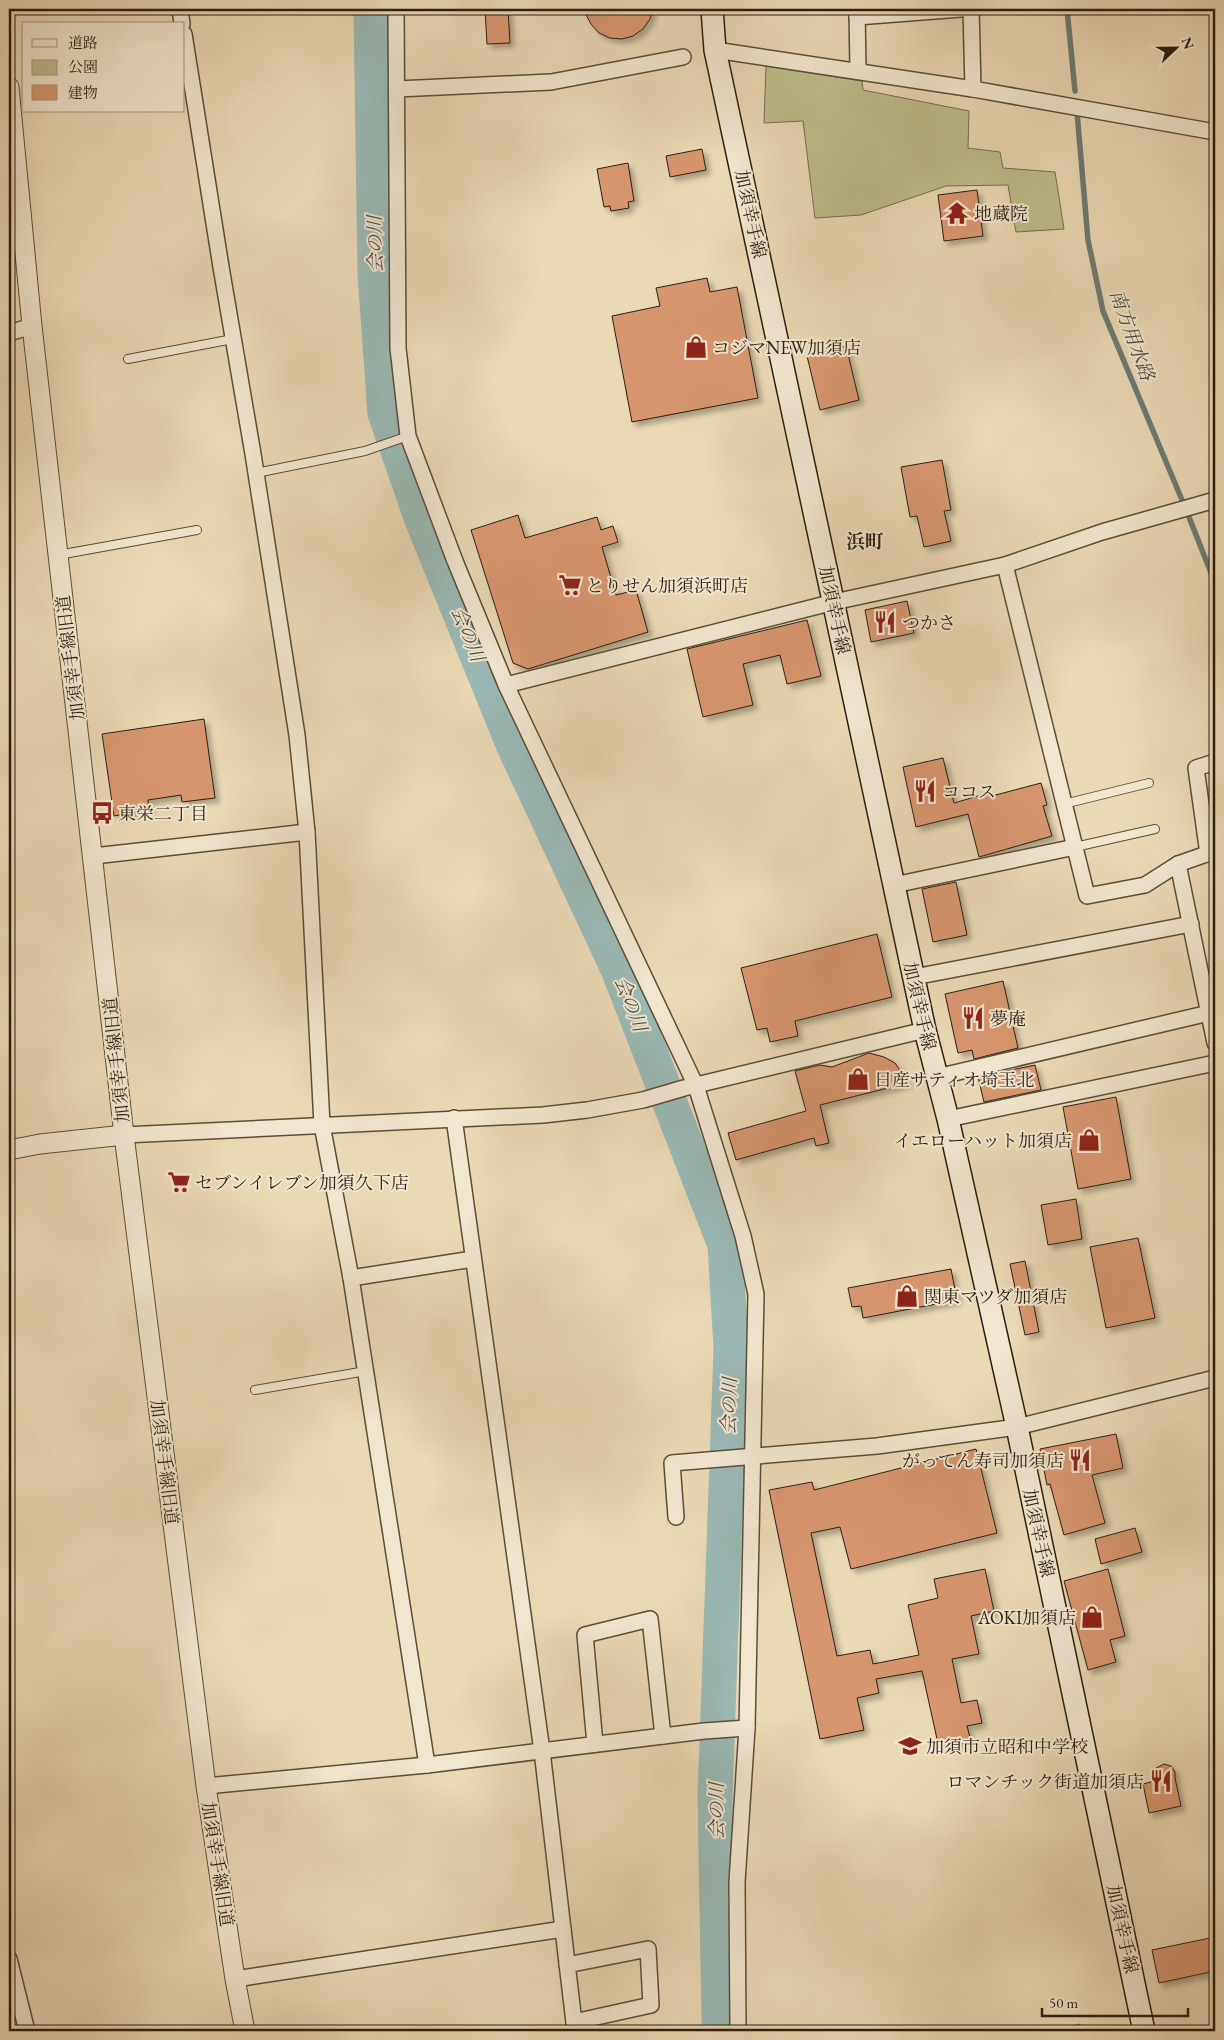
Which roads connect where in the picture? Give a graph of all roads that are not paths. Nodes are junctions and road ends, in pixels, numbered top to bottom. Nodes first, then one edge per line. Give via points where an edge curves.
1 (180, 9) edge
2 (396, 9) edge
3 (712, 9) edge
4 (961, 9) edge
5 (971, 9) edge
6 (857, 13) edge
7 (182, 22) edge
8 (185, 40) edge
9 (716, 50) junction
10 (683, 57) dead end
11 (858, 72) junction
12 (9, 87) edge
13 (396, 89) junction
14 (973, 89) junction
15 (1215, 132) edge
16 (32, 326) junction
17 (9, 333) edge
18 (233, 339) junction
19 (128, 359) dead end
20 (408, 436) junction
21 (256, 473) junction
22 (1215, 500) edge
23 (197, 530) dead end
24 (58, 554) junction
25 (1005, 565) junction
26 (834, 602) junction
27 (506, 685) junction
28 (1215, 762) edge
29 (1149, 783) dead end
30 (1064, 804) junction
31 (1155, 829) dead end
32 (307, 832) junction
33 (1075, 847) junction
34 (1212, 853) edge
35 (94, 856) junction
36 (1178, 864) junction
37 (894, 886) junction
38 (1191, 924) junction
39 (914, 977) junction
40 (1209, 1013) junction
41 (925, 1030) junction
42 (1215, 1043) edge
43 (1215, 1063) edge
44 (937, 1077) junction
45 (690, 1087) junction
46 (454, 1118) junction
47 (948, 1119) junction
48 (322, 1125) junction
49 (124, 1135) junction
50 (9, 1150) edge
51 (473, 1259) junction
52 (351, 1278) junction
53 (366, 1371) junction
54 (1215, 1378) edge
55 (254, 1390) dead end
56 (1016, 1427) junction
57 (754, 1456) junction
58 (676, 1517) dead end
59 (747, 1728) junction
60 (663, 1736) junction
61 (595, 1744) junction
62 (542, 1751) junction
63 (426, 1765) junction
64 (206, 1786) junction
65 (563, 1929) junction
66 (9, 1959) edge
67 (567, 1965) junction
68 (235, 1979) junction
69 (13, 1993) edge
70 (574, 2027) edge
71 (27, 2031) edge
72 (245, 2031) edge
73 (738, 2031) edge
74 (1144, 2031) edge

1 - 7 street
2 - 13 street
3 - 9 main road, 加須幸手線
4 - 6 street
5 - 14 street
6 - 11 street
8 - 18 street
9 - 11 street
9 - 26 main road, 加須幸手線
10 - 13 street via 551,82
11 - 14 street
12 - 16 street, 加須幸手線旧道
13 - 20 street via 398,348
14 - 15 street
16 - 17 street
16 - 24 street, 加須幸手線旧道
18 - 19 lane
18 - 21 street
20 - 21 lane via 365,452
20 - 27 street
21 - 32 street via 297,735
22 - 25 street via 1102,532
23 - 24 lane
24 - 35 street, 加須幸手線旧道
25 - 26 street
25 - 30 street
26 - 27 street
26 - 37 main road, 加須幸手線
27 - 45 street
28 - 34 street via 1196,768
29 - 30 lane
30 - 33 street
31 - 33 lane
32 - 35 street
32 - 48 street
33 - 36 street via 1087,896 1145,885
33 - 37 street
34 - 36 street
35 - 49 street, 加須幸手線旧道
36 - 38 street
37 - 39 main road, 加須幸手線
38 - 39 street
38 - 40 street
39 - 41 main road, 加須幸手線
40 - 42 street
40 - 44 street
41 - 44 main road, 加須幸手線
41 - 45 street
43 - 47 street
44 - 47 main road, 加須幸手線
45 - 46 street via 587,1110
45 - 57 street via 743,1236 756,1294
46 - 48 street
46 - 51 street
47 - 56 main road, 加須幸手線
48 - 49 street
48 - 52 street
49 - 50 street
49 - 64 street, 加須幸手線旧道
51 - 52 street
51 - 62 street
52 - 53 street
53 - 55 lane
53 - 63 street
54 - 56 street
56 - 57 street via 877,1446
56 - 74 main road, 加須幸手線
57 - 58 street via 672,1463
57 - 59 street
59 - 60 street
59 - 73 street via 738,1882
60 - 61 street
60 - 61 street via 650,1619 585,1635
61 - 62 street
62 - 63 street
62 - 65 street
63 - 64 street
64 - 68 street, 加須幸手線旧道
65 - 67 street
65 - 68 street
66 - 69 street
67 - 70 street
67 - 70 street via 648,1949 651,2005
68 - 72 street, 加須幸手線旧道
69 - 71 street

